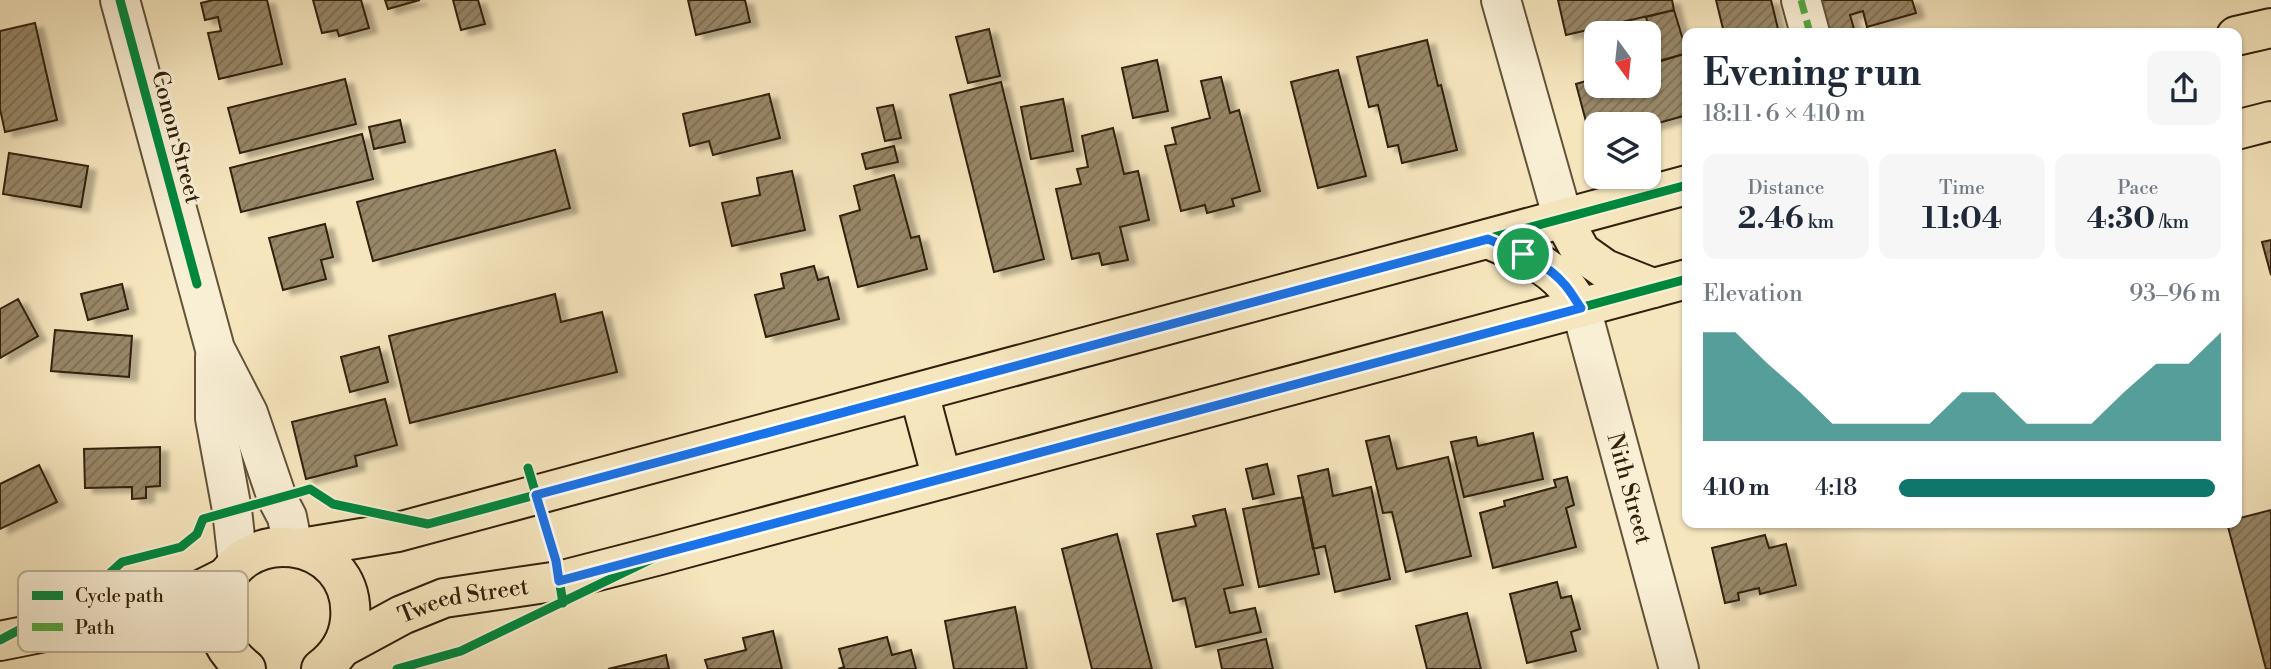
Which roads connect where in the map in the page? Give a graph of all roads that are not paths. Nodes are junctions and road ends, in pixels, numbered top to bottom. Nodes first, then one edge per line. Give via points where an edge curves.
1 (120, 0) edge
2 (1501, 0) edge
3 (1801, 0) edge
4 (1809, 28) edge
5 (2271, 28) edge
6 (2242, 35) edge
7 (2271, 121) edge
8 (2242, 128) edge
9 (1682, 186) edge
10 (1563, 219) junction
11 (1488, 239) junction
12 (1670, 284) edge
13 (1581, 308) junction
14 (215, 349) junction
15 (919, 393) junction
16 (942, 479) junction
17 (297, 547) junction
18 (232, 570) joint
19 (18, 637) edge
20 (0, 641) edge
21 (229, 652) edge
22 (331, 662) edge
23 (246, 669) edge
24 (1679, 669) edge

1 - 14 street, Conon Street
2 - 10 street
3 - 4 street
5 - 6 main road
7 - 8 main road
9 - 10 main road
10 - 11 main road
10 - 12 main road via 1581,252 1605,269
11 - 13 main road via 1543,266 1565,284
11 - 15 main road
12 - 13 main road, Tweed Street
13 - 16 main road, Tweed Street
13 - 24 street, Nith Street
14 - 17 street, Conon Street via 248,413
14 - 18 street via 215,418 232,510
15 - 16 main road
15 - 17 main road via 398,532
16 - 22 main road, Tweed Street via 559,581 444,598 402,615
17 - 18 main road via 263,549
17 - 22 main road via 320,556 336,570 346,588 351,608 349,629
19 - 20 main road
21 - 23 main road

